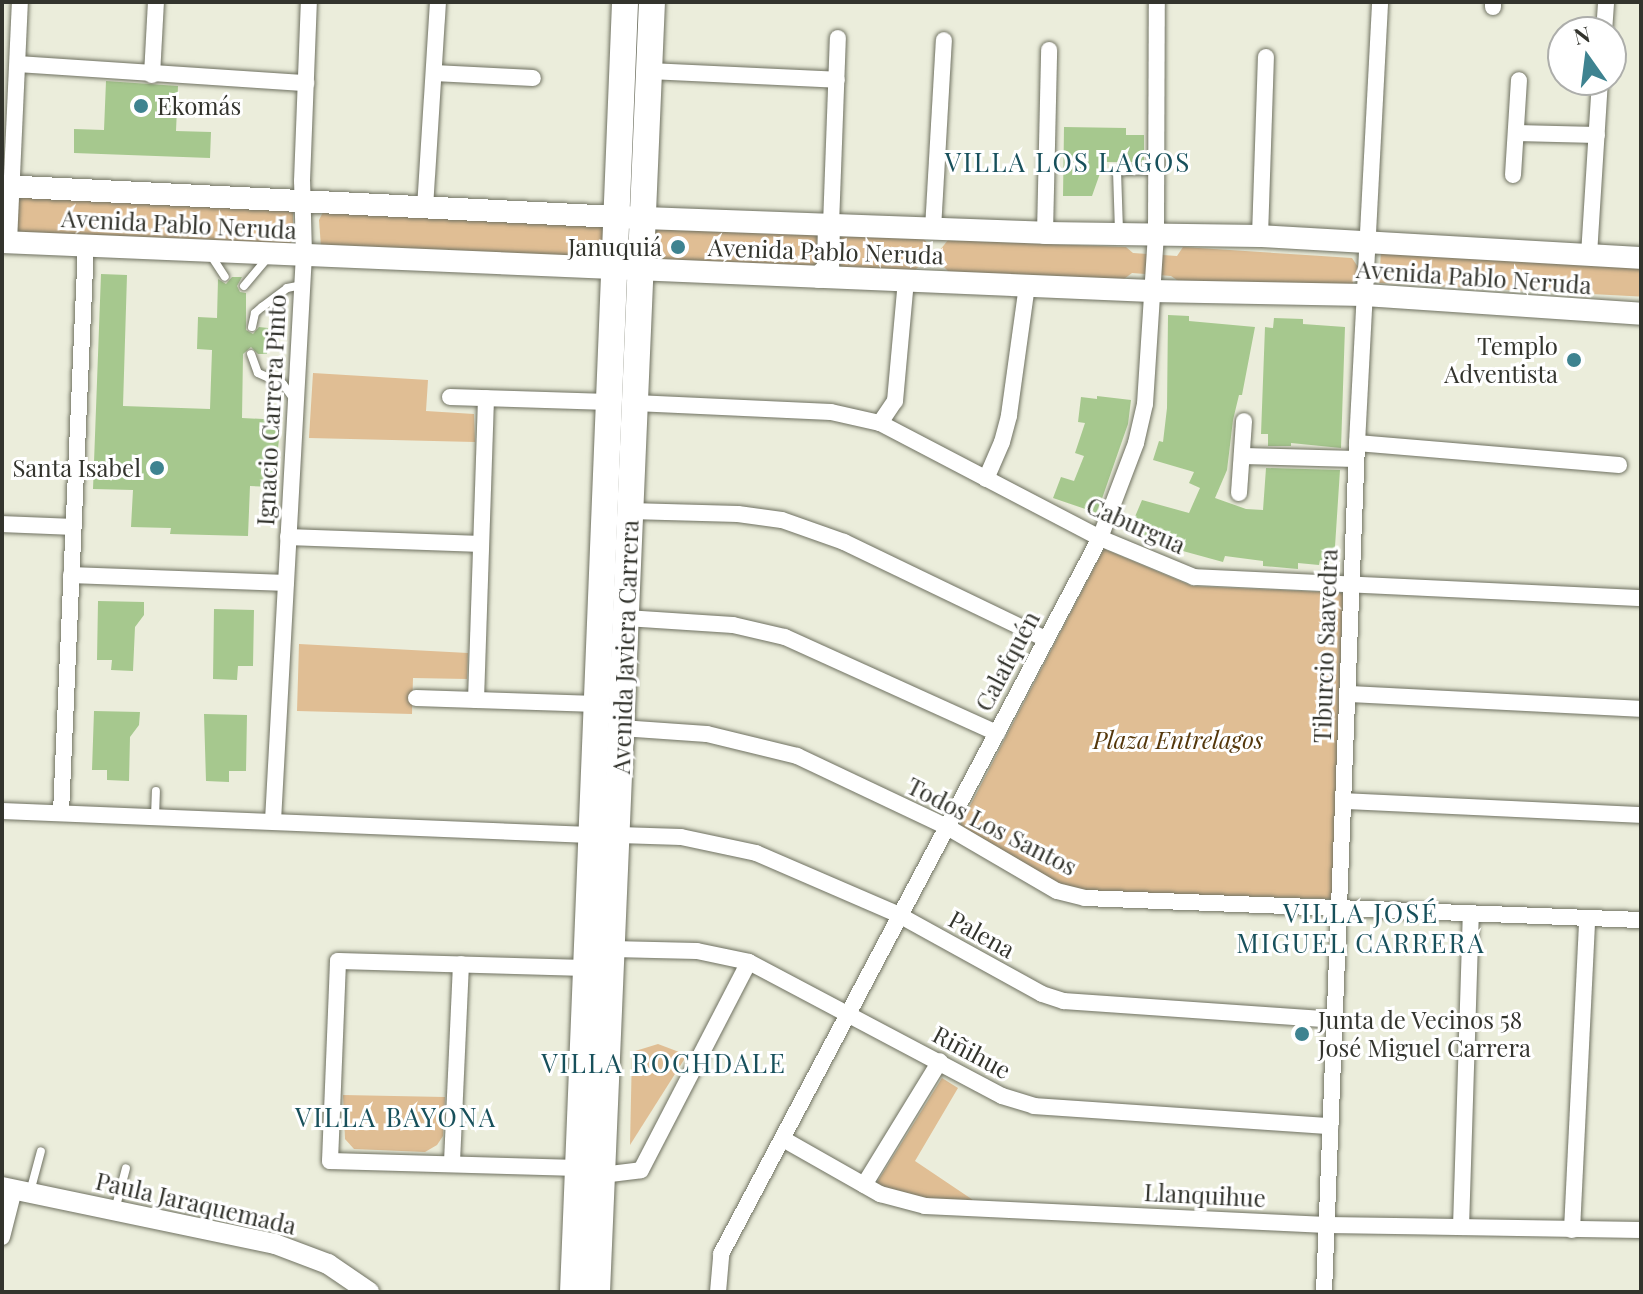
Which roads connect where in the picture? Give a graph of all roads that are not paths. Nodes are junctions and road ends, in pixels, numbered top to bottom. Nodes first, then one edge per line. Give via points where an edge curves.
1 (20, 2) edge
2 (156, 2) edge
3 (309, 2) edge
4 (438, 2) edge
5 (625, 2) edge
6 (652, 2) edge
7 (1157, 2) edge
8 (1380, 2) edge
9 (838, 38) dead end
10 (944, 40) dead end
11 (1049, 50) dead end
12 (1266, 57) dead end
13 (18, 64) junction
14 (649, 71) junction
15 (434, 73) junction
16 (152, 75) junction
17 (533, 78) dead end
18 (837, 80) junction
19 (1519, 80) dead end
20 (306, 83) junction
21 (1599, 96) edge
22 (1516, 133) junction
23 (1597, 135) junction
24 (1156, 170) junction
25 (1513, 175) dead end
26 (6, 186) edge
27 (302, 202) junction
28 (425, 208) junction
29 (617, 217) junction
30 (643, 218) junction
31 (830, 225) junction
32 (933, 229) junction
33 (1045, 233) junction
34 (1119, 233) junction
35 (1156, 233) junction
36 (1260, 236) junction
37 (1369, 241) junction
38 (6, 242) edge
39 (86, 246) junction
40 (207, 251) junction
41 (273, 254) junction
42 (304, 255) junction
43 (1589, 255) junction
44 (1641, 258) edge
45 (615, 269) junction
46 (641, 270) junction
47 (225, 277) dead end
48 (819, 277) junction
49 (906, 280) junction
50 (302, 285) junction
51 (1027, 285) junction
52 (244, 286) dead end
53 (1151, 291) junction
54 (1365, 295) junction
55 (1641, 314) edge
56 (252, 327) dead end
57 (251, 354) dead end
58 (450, 397) dead end
59 (486, 398) junction
60 (295, 403) junction
61 (626, 408) junction
62 (1244, 421) dead end
63 (880, 423) junction
64 (1357, 451) junction
65 (1243, 456) junction
66 (1619, 465) dead end
67 (986, 479) junction
68 (1239, 493) dead end
69 (630, 511) junction
70 (2, 524) edge
71 (73, 527) junction
72 (288, 537) junction
73 (1100, 538) junction
74 (481, 544) junction
75 (71, 575) junction
76 (286, 583) junction
77 (1351, 584) junction
78 (1641, 598) edge
79 (626, 618) junction
80 (1046, 639) junction
81 (623, 690) junction
82 (1348, 694) junction
83 (416, 698) dead end
84 (476, 700) junction
85 (597, 704) junction
86 (1641, 709) edge
87 (621, 728) junction
88 (997, 733) junction
89 (156, 791) dead end
90 (1344, 801) junction
91 (2, 811) edge
92 (61, 813) junction
93 (1641, 815) edge
94 (155, 817) junction
95 (273, 821) junction
96 (949, 828) junction
97 (591, 835) junction
98 (618, 847) junction
99 (1340, 908) junction
100 (1471, 913) junction
101 (899, 915) junction
102 (1587, 918) junction
103 (1641, 920) edge
104 (612, 949) junction
105 (749, 962) junction
106 (461, 964) junction
107 (586, 968) junction
108 (609, 988) junction
109 (847, 1014) junction
110 (1336, 1020) junction
111 (940, 1061) junction
112 (1330, 1126) junction
113 (783, 1139) junction
114 (41, 1151) dead end
115 (452, 1162) junction
116 (126, 1168) dead end
117 (590, 1172) junction
118 (864, 1185) junction
119 (15, 1190) edge
120 (115, 1211) junction
121 (1327, 1225) junction
122 (1461, 1227) junction
123 (1572, 1230) junction
124 (1641, 1230) edge
125 (2, 1237) edge
126 (368, 1292) edge
127 (573, 1292) edge
128 (597, 1292) edge
129 (718, 1292) edge
130 (1324, 1292) edge

1 - 13 street
2 - 16 street
3 - 20 street, Ignacio Carrera Pinto
4 - 15 street
5 - 29 main road, Avenida Javiera Carrera
6 - 14 main road, Avenida Javiera Carrera
7 - 24 street, Calafquén
8 - 37 street, Tiburcio Saavedra
9 - 18 street
10 - 32 street
11 - 33 street
12 - 36 street
13 - 16 street
13 - 26 street
14 - 18 street
14 - 30 main road, Avenida Javiera Carrera
15 - 17 street
15 - 28 street
16 - 20 street
18 - 31 street
19 - 22 street
20 - 27 street, Ignacio Carrera Pinto
21 - 23 street
22 - 23 street
22 - 25 street
23 - 43 street
24 - 34 lane via 1117,171
24 - 35 street, Calafquén
26 - 27 main road, Avenida Pablo Neruda
26 - 38 street, Avenida Pablo Neruda
27 - 28 main road, Avenida Pablo Neruda
27 - 42 street, Ignacio Carrera Pinto
28 - 29 main road, Avenida Pablo Neruda
29 - 30 main road, Avenida Pablo Neruda
29 - 45 main road, Avenida Javiera Carrera
30 - 31 main road, Avenida Pablo Neruda
30 - 46 main road, Avenida Javiera Carrera
31 - 32 main road, Avenida Pablo Neruda
31 - 48 main road via 828,268
32 - 33 main road, Avenida Pablo Neruda
33 - 34 main road, Avenida Pablo Neruda
34 - 35 main road, Avenida Pablo Neruda
35 - 36 main road, Avenida Pablo Neruda
35 - 53 street, Calafquén
36 - 37 main road, Avenida Pablo Neruda
37 - 43 main road, Avenida Pablo Neruda
37 - 54 street, Tiburcio Saavedra
38 - 39 main road, Avenida Pablo Neruda
39 - 40 main road, Avenida Pablo Neruda
39 - 71 street
40 - 41 main road, Avenida Pablo Neruda
40 - 47 lane
41 - 42 main road, Avenida Pablo Neruda
41 - 52 lane
42 - 45 main road, Avenida Pablo Neruda
42 - 50 street, Ignacio Carrera Pinto
43 - 44 main road, Avenida Pablo Neruda
45 - 46 main road, Avenida Pablo Neruda
45 - 61 main road, Avenida Javiera Carrera
46 - 48 main road, Avenida Pablo Neruda
46 - 61 main road, Avenida Javiera Carrera
48 - 49 main road, Avenida Pablo Neruda
49 - 51 main road, Avenida Pablo Neruda
49 - 63 street via 895,401
50 - 56 lane via 287,288 258,310
50 - 60 street, Ignacio Carrera Pinto
51 - 53 main road, Avenida Pablo Neruda
51 - 67 street via 1009,415
53 - 54 main road, Avenida Pablo Neruda
53 - 73 street, Calafquén via 1145,404
54 - 55 main road, Avenida Pablo Neruda
54 - 64 street, Tiburcio Saavedra
57 - 60 lane via 258,373 283,384
58 - 59 street, Caburgua
59 - 61 street, Caburgua
59 - 74 street
60 - 72 street, Ignacio Carrera Pinto
61 - 63 street, Caburgua via 831,412
61 - 69 main road, Avenida Javiera Carrera
61 - 85 main road, Avenida Javiera Carrera
62 - 65 street
63 - 67 street, Caburgua
64 - 65 street
64 - 66 street
64 - 77 street, Tiburcio Saavedra
65 - 68 street
67 - 73 street, Caburgua
69 - 79 main road, Avenida Javiera Carrera
69 - 80 street via 782,520 844,542
70 - 71 street
71 - 75 street
72 - 74 street
72 - 76 street, Ignacio Carrera Pinto
73 - 77 street, Caburgua via 1194,577
73 - 80 street, Calafquén
74 - 84 street
75 - 76 street
75 - 92 street
76 - 95 street, Ignacio Carrera Pinto
77 - 78 street, Caburgua
77 - 82 street, Tiburcio Saavedra
79 - 81 main road, Avenida Javiera Carrera
79 - 88 street via 733,625 785,637
80 - 88 street, Calafquén
81 - 85 main road
81 - 87 main road, Avenida Javiera Carrera
82 - 86 street
82 - 90 street, Tiburcio Saavedra
83 - 84 street
84 - 85 street
85 - 97 main road, Avenida Javiera Carrera
87 - 96 street, Todos Los Santos via 707,734 797,756
87 - 98 main road, Avenida Javiera Carrera
88 - 96 street, Calafquén
89 - 94 lane
90 - 93 street
90 - 99 street, Tiburcio Saavedra
91 - 92 street
92 - 94 street
94 - 95 street
95 - 97 street
96 - 99 street, Todos Los Santos via 1057,891 1085,898
96 - 101 street, Calafquén
97 - 98 main road
97 - 107 main road, Avenida Javiera Carrera
98 - 101 street, Palena via 681,837 756,853
98 - 104 main road, Avenida Javiera Carrera
99 - 100 street, Todos Los Santos
99 - 110 street, Tiburcio Saavedra
100 - 102 street, Todos Los Santos
100 - 122 street
101 - 109 street, Calafquén
101 - 110 street, Palena via 1064,1001
102 - 103 street, Todos Los Santos
102 - 123 street
104 - 105 street, Riñihue via 684,949
104 - 108 main road, Avenida Javiera Carrera
105 - 109 street, Riñihue
105 - 117 street via 641,1170
106 - 107 street
106 - 115 street
106 - 115 street via 338,961 330,1161
107 - 108 main road
107 - 117 main road, Avenida Javiera Carrera
108 - 117 main road, Avenida Javiera Carrera via 604,1146
109 - 111 street, Riñihue
109 - 113 street, Calafquén
110 - 112 street, Tiburcio Saavedra
111 - 112 street, Riñihue via 1002,1096 1048,1109
111 - 118 street
112 - 121 street, Tiburcio Saavedra
113 - 118 street, Llanquihue
113 - 129 street, Calafquén via 721,1254
114 - 119 lane
115 - 117 street
116 - 120 lane
117 - 127 main road, Avenida Javiera Carrera
117 - 128 main road, Avenida Javiera Carrera
118 - 121 street, Llanquihue via 925,1206
119 - 120 street, Paula Jaraquemada
119 - 125 street
120 - 126 street, Paula Jaraquemada via 293,1250 328,1264
121 - 122 street, Llanquihue
121 - 130 street, Tiburcio Saavedra
122 - 123 street, Llanquihue
123 - 124 street, Llanquihue

